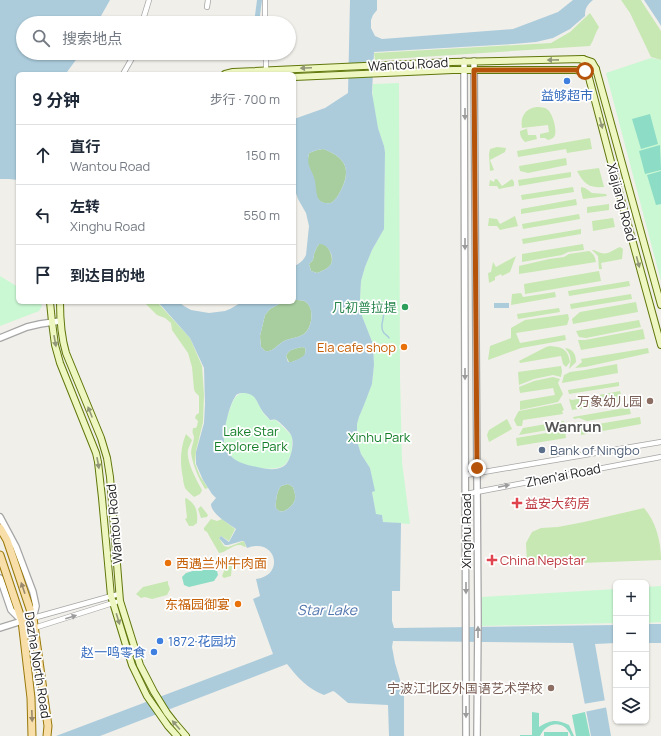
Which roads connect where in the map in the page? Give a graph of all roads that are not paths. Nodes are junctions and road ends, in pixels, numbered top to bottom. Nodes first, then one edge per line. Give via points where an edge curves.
1 (148, 0) edge
2 (208, 0) edge
3 (265, 0) edge
4 (207, 7) dead end
5 (144, 16) edge
6 (265, 16) edge
7 (583, 59) junction
8 (132, 60) edge
9 (266, 60) edge
10 (464, 61) junction
11 (474, 61) junction
12 (592, 62) joint
13 (596, 69) junction
14 (266, 70) junction
15 (464, 70) junction
16 (474, 70) junction
17 (585, 71) junction
18 (124, 72) edge
19 (233, 72) edge
20 (296, 77) edge
21 (464, 94) junction
22 (475, 97) junction
23 (50, 304) edge
24 (60, 304) edge
25 (661, 305) edge
26 (60, 321) junction
27 (52, 322) junction
28 (0, 338) edge
29 (661, 345) edge
30 (661, 442) edge
31 (661, 457) edge
32 (477, 474) junction
33 (466, 475) junction
34 (477, 492) junction
35 (466, 494) junction
36 (477, 513) junction
37 (466, 514) junction
38 (0, 517) edge
39 (0, 528) edge
40 (0, 556) edge
41 (0, 578) edge
42 (119, 594) junction
43 (111, 596) junction
44 (120, 601) junction
45 (113, 603) junction
46 (33, 618) junction
47 (22, 622) junction
48 (0, 628) edge
49 (34, 628) junction
50 (164, 714) junction
51 (32, 736) edge
52 (47, 736) edge
53 (177, 736) edge
54 (186, 736) edge
55 (466, 736) edge
56 (477, 736) edge

1 - 5 street
2 - 4 street
3 - 6 street
7 -> 11 main road, Wantou Road
7 - 12 main road, Wantou Road
7 - 17 main road, Xiajiang Road
8 - 18 street
9 - 14 street
10 - 11 main road, Wantou Road
10 -> 14 main road, Wantou Road
10 - 15 street, Xinghu Road
11 - 16 street, Xinghu Road
12 - 13 main road, Xiajiang Road
13 - 17 main road, Wantou Road
13 - 25 main road, Xiajiang Road
14 - 19 main road, Wantou Road
15 - 16 main road, Wantou Road
15 - 20 main road, Wantou Road
15 - 21 street, Xinghu Road
16 - 17 main road, Wantou Road
16 - 22 street, Xinghu Road
17 -> 29 main road, Xiajiang Road via 588,74
21 - 22 street
21 -> 33 street, Xinghu Road
22 - 32 street, Xinghu Road
23 - 27 main road, Wantou Road
24 - 26 main road, Wantou Road
26 - 27 street
42 -> 26 main road, Wantou Road via 107,458 66,352
27 - 28 street via 27,327
27 -> 43 main road, Wantou Road via 60,363 98,462
30 - 32 street, Zhen'ai Road
34 -> 31 street, Zhen'ai Road
32 - 33 street, Zhen'ai Road
32 - 34 street, Xinghu Road
33 - 35 street, Xinghu Road
34 - 35 street, Zhen'ai Road
34 - 36 street, Xinghu Road
35 - 37 street, Xinghu Road
36 - 37 street
56 -> 36 street, Xinghu Road
37 -> 55 street, Xinghu Road
38 - 46 street via 16,547 33,592 36,606
46 -> 39 main road, Dazha North Road via 7,540
40 - 47 main road, Dazha North Road
41 - 47 street via 11,610
42 - 43 street
42 - 44 main road, Wantou Road
43 - 45 main road, Wantou Road
43 - 46 street
44 - 45 street
44 - 50 main road, Wantou Road via 140,666
49 -> 45 street
45 -> 50 main road, Wantou Road via 132,665 147,696
46 - 49 main road, Dazha North Road
47 - 48 street
47 -> 51 main road, Dazha North Road via 31,698
49 - 52 main road, Dazha North Road via 48,726
50 - 53 main road, Wantou Road via 168,726
54 -> 50 main road, Wantou Road

